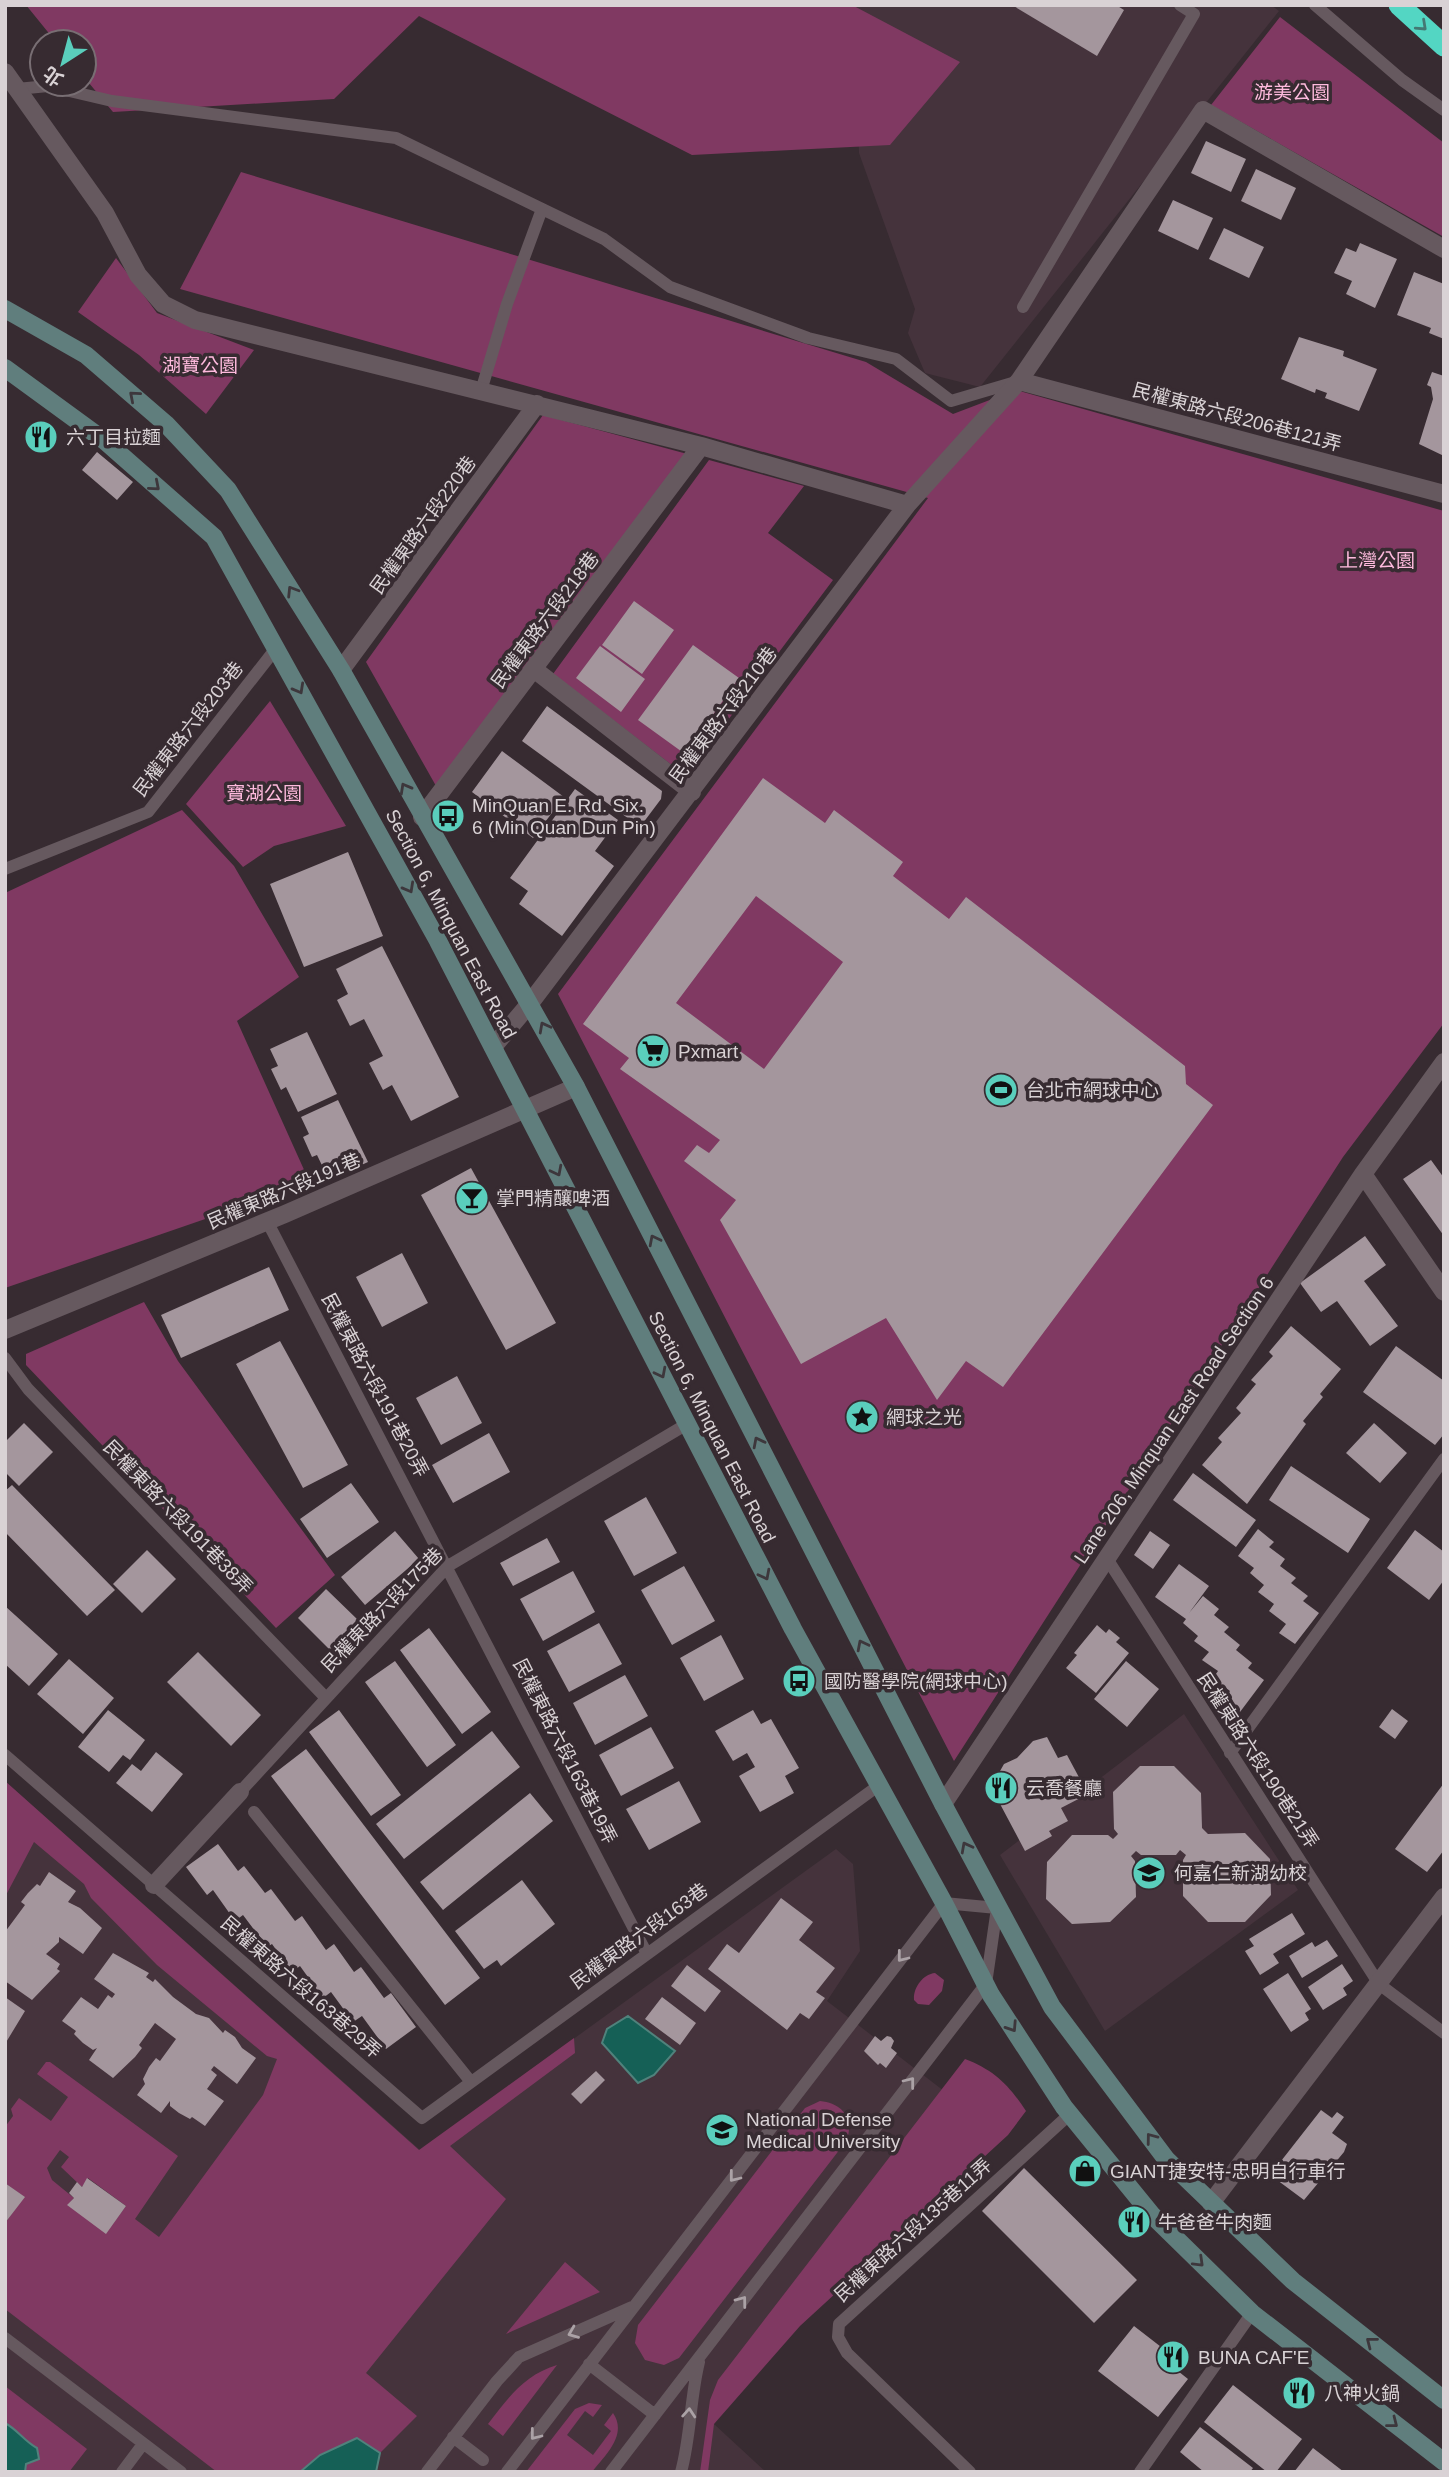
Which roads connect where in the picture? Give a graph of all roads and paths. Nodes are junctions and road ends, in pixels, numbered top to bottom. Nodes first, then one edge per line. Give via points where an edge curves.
1 (1180, 5) edge
2 (1315, 5) edge
3 (1399, 5) edge
4 (1444, 46) edge
5 (5, 72) edge
6 (17, 89) junction
7 (1444, 110) edge
8 (542, 209) junction
9 (1444, 249) edge
10 (1023, 307) dead end
11 (5, 309) edge
12 (5, 368) edge
13 (1019, 381) junction
14 (481, 391) junction
15 (537, 404) junction
16 (701, 446) junction
17 (1444, 494) edge
18 (907, 505) junction
19 (276, 647) junction
20 (341, 670) junction
21 (536, 670) junction
22 (692, 792) junction
23 (422, 817) junction
24 (5, 869) edge
25 (531, 1002) junction
26 (493, 1047) junction
27 (1444, 1062) edge
28 (576, 1087) junction
29 (526, 1110) junction
30 (1363, 1174) junction
31 (267, 1221) junction
32 (1444, 1292) edge
33 (5, 1330) edge
34 (5, 1359) edge
35 (687, 1424) junction
36 (1444, 1458) edge
37 (1106, 1558) junction
38 (448, 1566) junction
39 (326, 1699) junction
40 (1230, 1753) junction
41 (5, 1755) edge
42 (878, 1786) junction
43 (240, 1792) joint
44 (943, 1804) junction
45 (254, 1812) dead end
46 (155, 1885) junction
47 (1444, 1897) edge
48 (944, 1903) junction
49 (997, 1908) junction
50 (647, 1954) junction
51 (986, 1984) junction
52 (1379, 1984) junction
53 (1444, 2033) edge
54 (471, 2082) junction
55 (1070, 2114) junction
56 (422, 2118) joint
57 (1211, 2203) junction
58 (635, 2305) junction
59 (1252, 2313) junction
60 (5, 2338) edge
61 (701, 2355) junction
62 (589, 2364) junction
63 (1444, 2400) edge
64 (655, 2414) junction
65 (453, 2437) junction
66 (143, 2444) junction
67 (483, 2460) dead end
68 (1444, 2462) edge
69 (122, 2472) edge
70 (181, 2472) edge
71 (427, 2472) edge
72 (506, 2472) edge
73 (611, 2472) edge
74 (681, 2472) edge
75 (970, 2472) edge
76 (1140, 2472) edge

1 - 10 lane via 1194,14
2 - 7 lane
3 -> 4 highway
5 - 6 street
6 - 8 lane via 48,86 112,101 396,138
6 - 14 street via 105,214 138,275 163,303 195,320
8 - 13 lane via 604,239 670,287 808,338 896,359 951,401
8 - 14 lane
9 - 13 street, 民權東路六段210巷 via 1203,110
20 -> 11 main road, Section 6, Minquan East Road via 220,482 166,424 86,355
12 -> 19 main road, Section 6, Minquan East Road via 105,441 214,537
13 - 17 street, 民權東路六段206巷121弄
13 - 18 street, 民權東路六段210巷
14 - 15 street
15 - 16 street
15 - 20 street, 民權東路六段220巷
16 - 18 street
16 - 21 street, 民權東路六段218巷
18 - 22 street, 民權東路六段210巷
19 - 24 lane, 民權東路六段203巷 via 148,812
19 -> 26 main road, Section 6, Minquan East Road
23 -> 20 main road, Section 6, Minquan East Road
21 - 22 street
21 - 23 street, 民權東路六段218巷
22 - 25 street, 民權東路六段210巷
23 - 25 main road, Section 6, Minquan East Road
25 - 26 street, 民權東路六段210巷
28 -> 25 main road, Section 6, Minquan East Road
26 - 29 main road, Section 6, Minquan East Road
27 - 30 street, Lane 206, Minquan East Road Section 6
28 - 29 street, 民權東路六段191巷
44 -> 28 main road, Section 6, Minquan East Road
29 - 31 street, 民權東路六段191巷
29 -> 35 main road, Section 6, Minquan East Road
30 - 32 street
30 - 37 street, Lane 206, Minquan East Road Section 6
31 - 33 street, 民權東路六段191巷
31 - 38 lane, 民權東路六段191巷20弄
34 - 39 lane, 民權東路六段191巷38弄
35 - 38 lane, 民權東路六段175巷
35 -> 42 main road, Section 6, Minquan East Road
36 - 40 lane
37 - 40 lane, 民權東路六段190巷21弄
37 - 44 street, Lane 206, Minquan East Road Section 6
38 - 39 lane, 民權東路六段175巷
38 - 50 lane, 民權東路六段163巷19弄
39 - 43 lane, 民權東路六段175巷
40 - 52 lane, 民權東路六段190巷21弄
41 - 46 lane, 民權東路六段163巷29弄
42 - 48 main road, Section 6, Minquan East Road
42 - 50 lane, 民權東路六段163巷
43 - 46 street, 民權東路六段175巷
49 -> 44 main road, Section 6, Minquan East Road
45 - 54 lane
46 - 56 lane, 民權東路六段163巷29弄
47 - 52 street
48 - 49 lane
48 - 51 main road, Section 6, Minquan East Road
48 -> 58 lane
49 - 51 lane
57 -> 49 main road, Section 6, Minquan East Road via 1166,2158 1052,2007
50 - 54 lane, 民權東路六段163巷
51 -> 55 main road, Section 6, Minquan East Road
61 -> 51 lane
52 - 53 lane, 民權東路六段190巷21弄
52 - 57 street
54 - 56 lane, 民權東路六段163巷
55 -> 59 main road, Section 6, Minquan East Road via 1152,2215
55 - 75 lane, 民權東路六段135巷11弄 via 839,2324 838,2337 847,2353
63 -> 57 main road, Section 6, Minquan East Road via 1293,2281
58 - 62 lane
58 -> 65 lane via 519,2357
59 -> 68 main road, Section 6, Minquan East Road
59 - 76 lane
60 - 66 lane
61 - 64 lane
74 -> 61 lane
62 - 64 lane
62 -> 72 lane
64 - 73 lane
65 - 67 lane
65 - 71 lane
66 - 69 lane
66 - 70 lane

